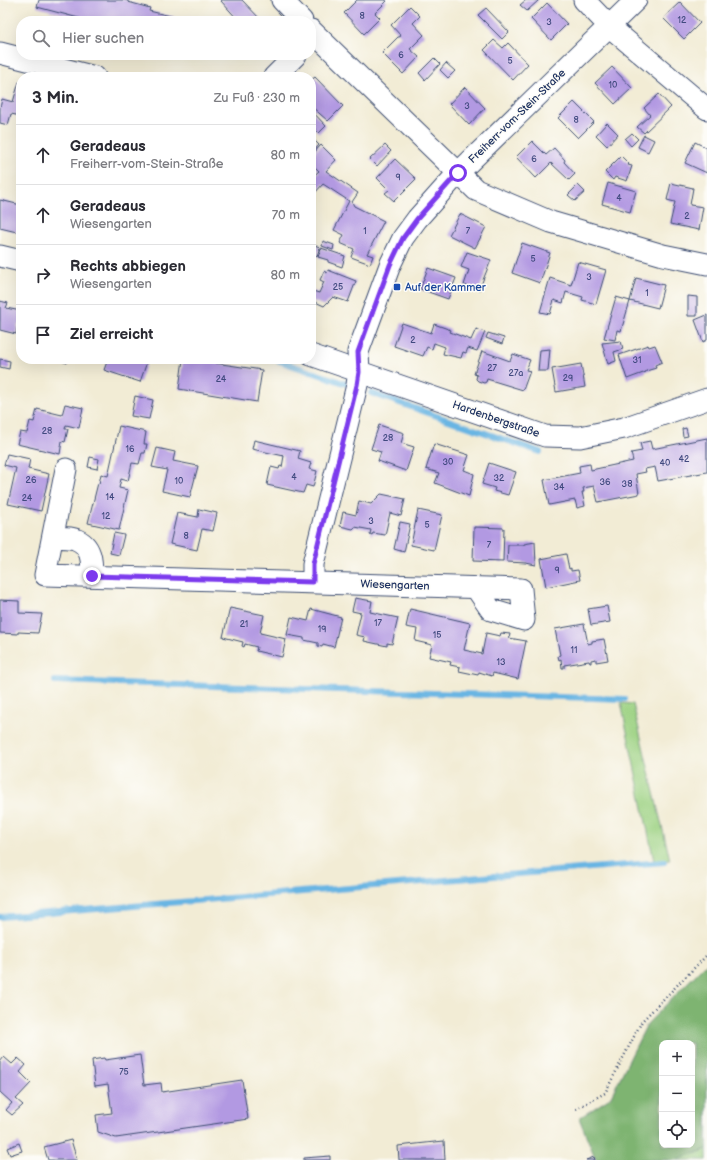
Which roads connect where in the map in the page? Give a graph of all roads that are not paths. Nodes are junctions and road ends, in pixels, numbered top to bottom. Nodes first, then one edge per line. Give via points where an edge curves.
1 (282, 0) edge
2 (584, 0) edge
3 (636, 0) edge
4 (296, 16) edge
5 (610, 26) junction
6 (316, 38) edge
7 (0, 53) edge
8 (16, 57) edge
9 (28, 60) edge
10 (291, 60) edge
11 (75, 72) edge
12 (279, 72) edge
13 (707, 109) edge
14 (458, 173) junction
15 (0, 256) edge
16 (16, 260) edge
17 (707, 264) edge
18 (316, 357) edge
19 (359, 372) junction
20 (707, 399) edge
21 (66, 469) dead end
22 (53, 537) junction
23 (92, 576) junction
24 (313, 582) junction
25 (476, 588) dead end

1 - 4 street
2 - 5 street
3 - 5 street, Freiherr-vom-Stein-Straße
5 - 13 street
5 - 14 street, Freiherr-vom-Stein-Straße
6 - 14 street
7 - 8 street
9 - 11 street
10 - 12 street
14 - 17 street via 476,190 551,222 663,255
14 - 19 street, Freiherr-vom-Stein-Straße via 403,238 390,265 358,352
15 - 16 street
18 - 19 street, Hardenbergstraße
19 - 20 street, Hardenbergstraße via 545,436 580,437 624,428
19 - 24 street via 313,564
21 - 22 street, Wiesengarten
22 - 23 street via 75,539 85,545 92,561
22 - 23 street, Wiesengarten via 45,575
23 - 24 street, Wiesengarten
24 - 25 street, Wiesengarten

